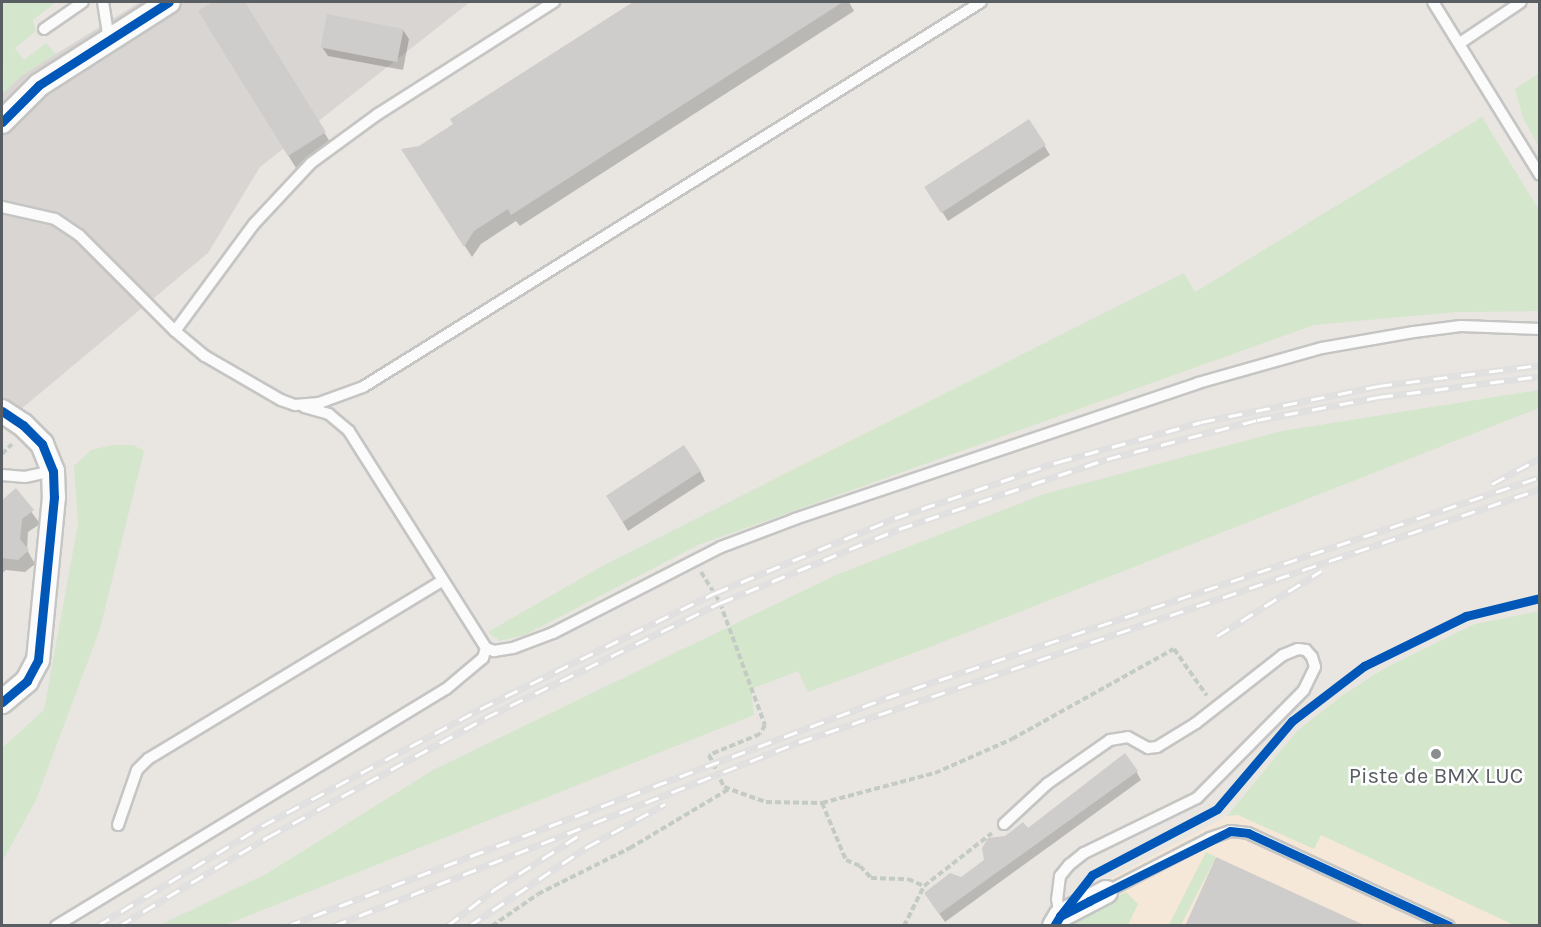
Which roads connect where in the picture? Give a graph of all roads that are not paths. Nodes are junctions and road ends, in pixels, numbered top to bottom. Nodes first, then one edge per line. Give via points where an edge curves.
1 (82, 2) edge
2 (103, 2) edge
3 (170, 2) edge
4 (554, 2) edge
5 (981, 2) edge
6 (1433, 2) edge
7 (1521, 2) edge
8 (44, 29) dead end
9 (109, 40) junction
10 (1460, 44) junction
11 (2, 122) edge
12 (1539, 175) edge
13 (2, 207) edge
14 (1539, 329) edge
15 (175, 332) junction
16 (295, 405) junction
17 (2, 411) edge
18 (53, 471) junction
19 (2, 475) edge
20 (442, 580) junction
21 (486, 648) junction
22 (2, 702) edge
23 (1004, 824) road end
24 (118, 825) dead end
25 (1106, 892) joint
26 (1057, 921) edge
27 (56, 926) edge
28 (1449, 926) edge

1 - 8 lane
2 - 9 lane
3 - 9 street
4 - 15 lane via 340,140 311,163 254,224
5 - 16 lane via 363,387 339,398
6 - 10 lane
7 - 10 lane
9 - 11 street via 39,85
10 - 12 lane
13 - 15 lane via 55,219 79,235
14 - 21 lane via 1461,326 1322,348 1027,438 795,519 692,563 553,633 513,648
15 - 16 lane via 205,356
16 - 20 lane via 329,414 350,431
17 - 18 street via 42,444
18 - 19 lane via 25,477
18 - 22 street via 54,497 38,660 27,681
20 - 21 lane
20 - 24 lane via 148,759 137,770
21 - 27 lane via 483,658 469,673 446,689
23 - 26 lane via 1047,784 1110,740 1128,737 1148,748 1157,747 1283,655 1298,649 1306,650 1312,657 1315,667 1304,690 1197,798 1084,853 1069,865 1060,876
25 - 26 street
25 - 28 lane via 1210,838 1230,831 1248,832

